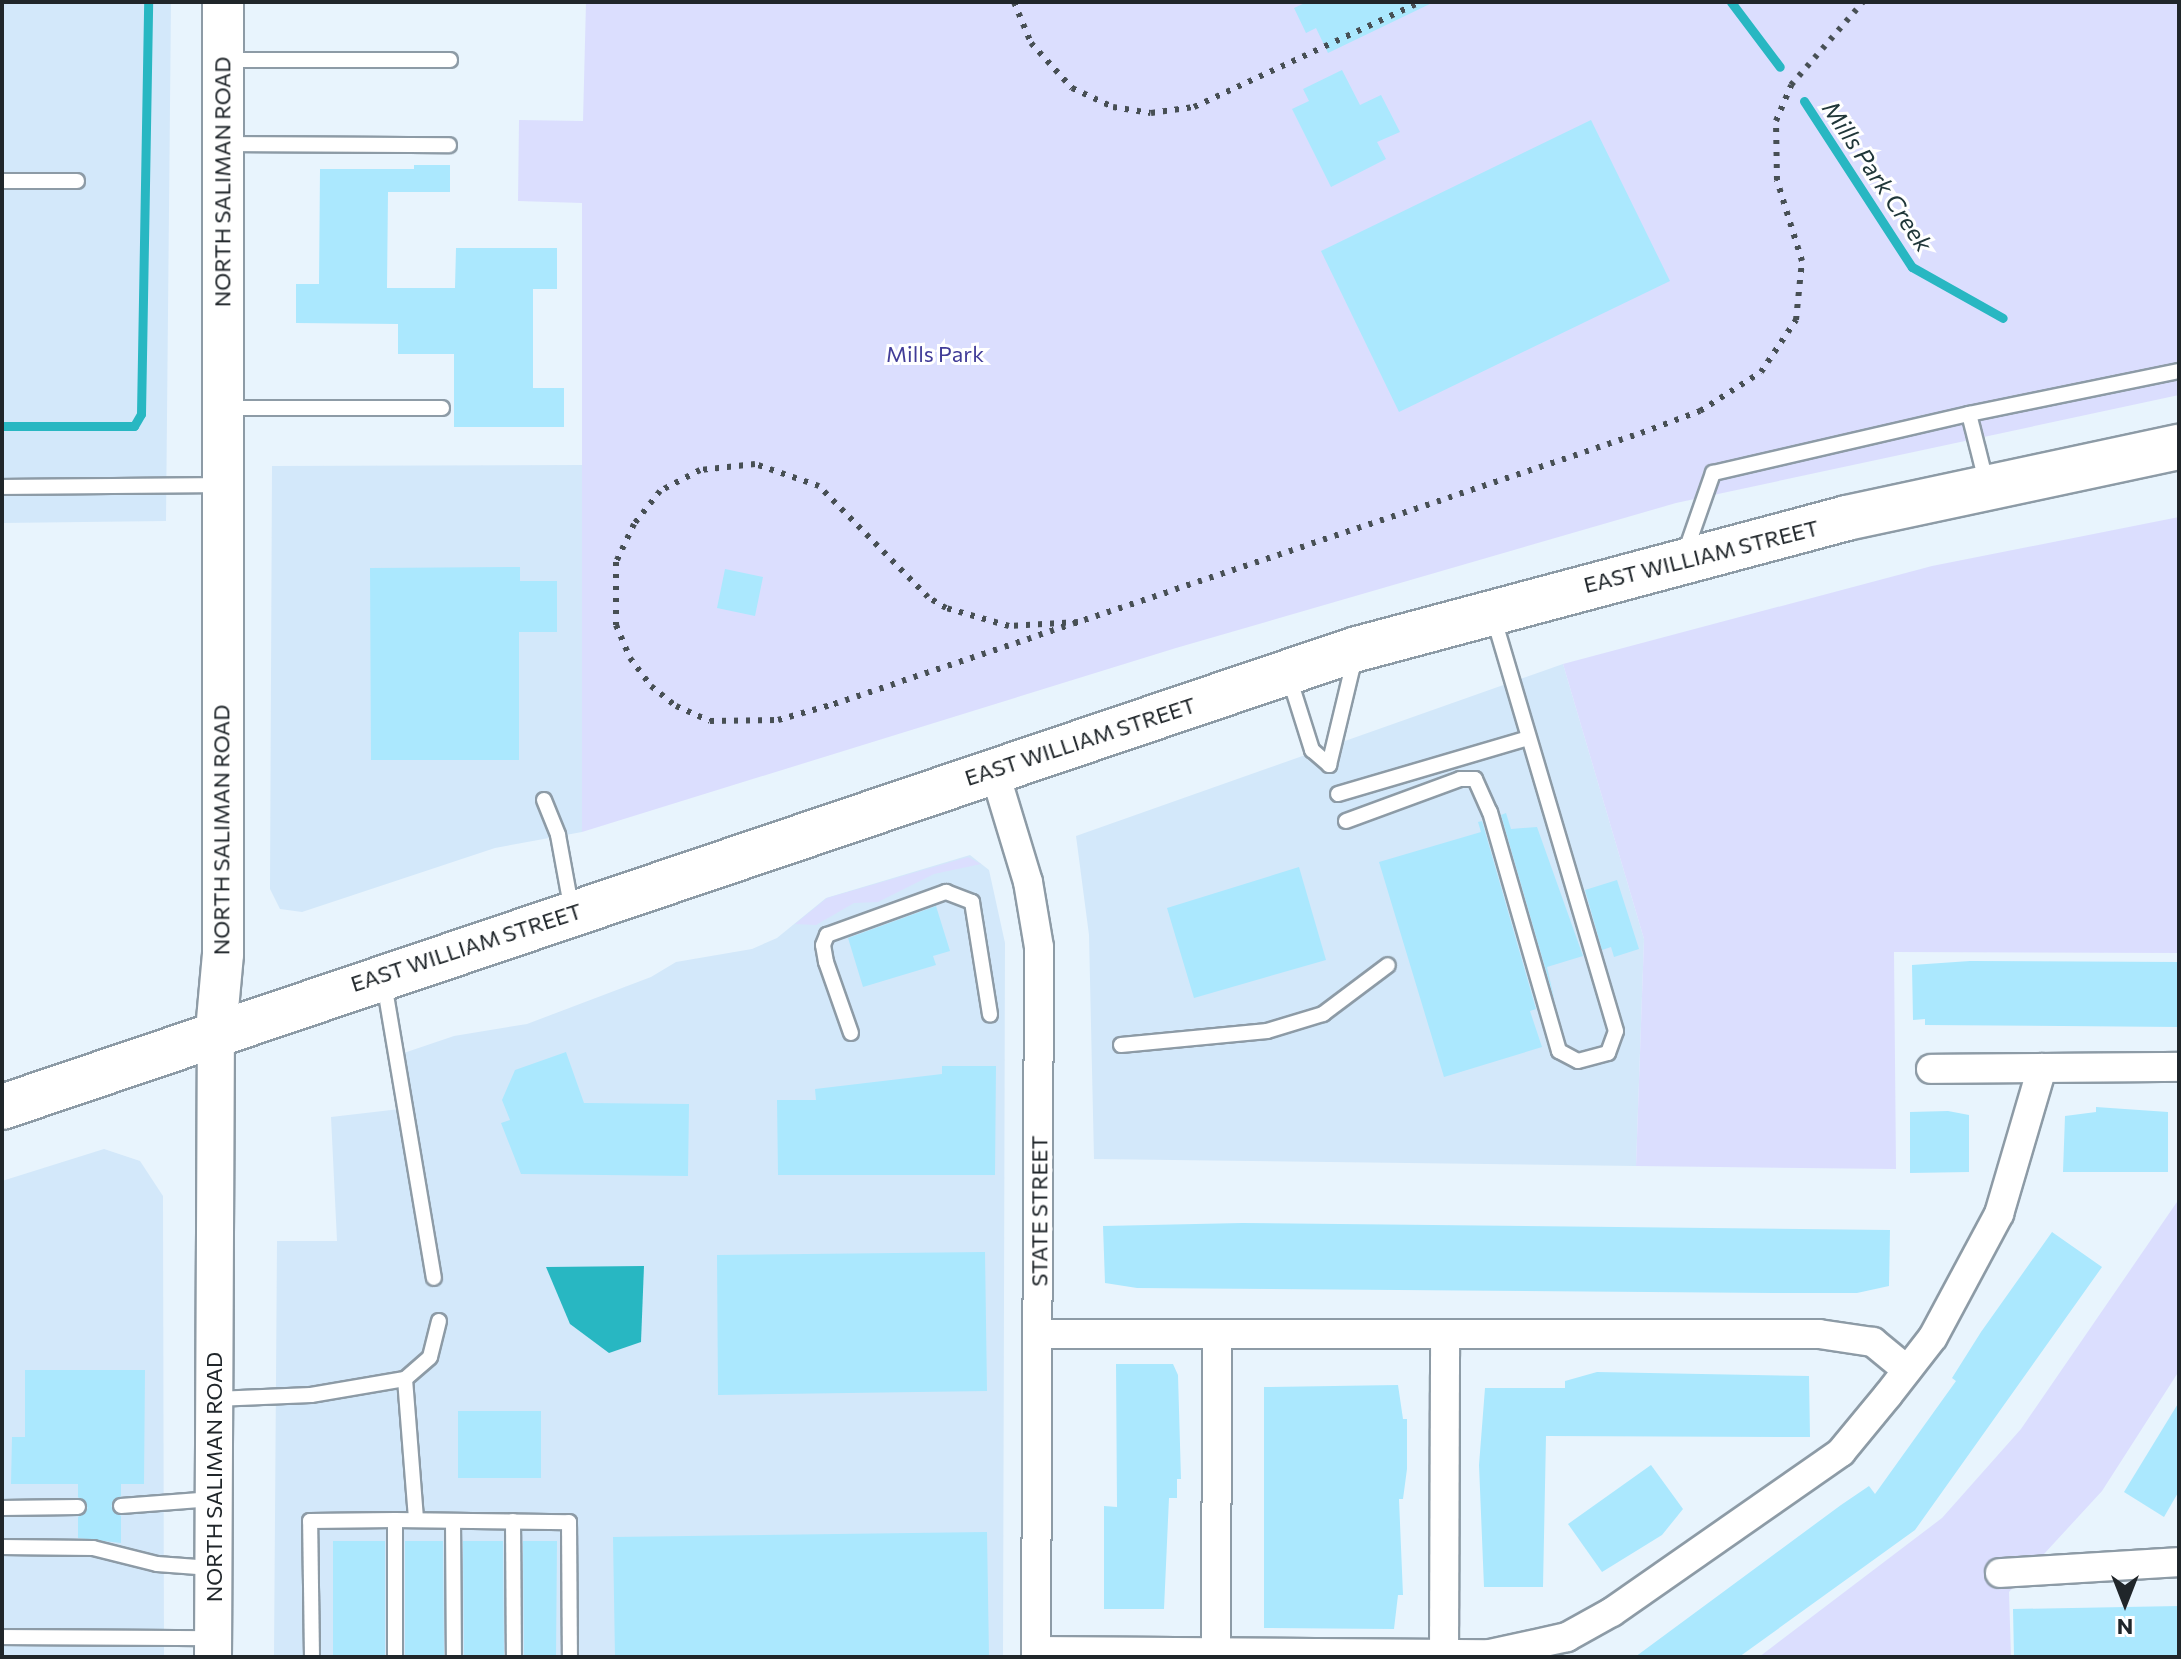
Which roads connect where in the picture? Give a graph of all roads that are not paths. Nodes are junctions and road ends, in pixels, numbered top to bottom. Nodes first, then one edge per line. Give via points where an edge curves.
1 (223, 2) edge
2 (223, 60) junction
3 (450, 60) dead end
4 (222, 144) junction
5 (449, 145) dead end
6 (2, 181) edge
7 (77, 181) dead end
8 (2179, 371) edge
9 (221, 408) junction
10 (442, 408) dead end
11 (1969, 414) junction
12 (2179, 447) edge
13 (221, 485) junction
14 (2, 487) edge
15 (1987, 487) junction
16 (1682, 561) junction
17 (1492, 611) junction
18 (1357, 649) junction
19 (1287, 672) junction
20 (1528, 738) junction
21 (994, 770) junction
22 (1338, 794) dead end
23 (544, 800) dead end
24 (1346, 821) dead end
25 (572, 911) junction
26 (1388, 965) dead end
27 (382, 975) junction
28 (990, 1015) dead end
29 (216, 1031) junction
30 (851, 1033) dead end
31 (1121, 1045) dead end
32 (2179, 1067) edge
33 (2042, 1068) junction
34 (1931, 1069) dead end
35 (2, 1107) edge
36 (434, 1278) dead end
37 (439, 1321) dead end
38 (1039, 1334) junction
39 (1217, 1335) junction
40 (1445, 1336) junction
41 (1907, 1370) junction
42 (405, 1379) junction
43 (214, 1399) junction
44 (214, 1499) junction
45 (121, 1506) dead end
46 (78, 1507) dead end
47 (2, 1508) edge
48 (395, 1520) junction
49 (416, 1520) junction
50 (453, 1521) junction
51 (513, 1521) junction
52 (2, 1547) edge
53 (2179, 1562) edge
54 (214, 1568) junction
55 (2000, 1573) dead end
56 (2, 1637) edge
57 (213, 1648) edge
58 (1216, 1653) junction
59 (1444, 1653) junction
60 (1036, 1654) edge
61 (312, 1657) edge
62 (395, 1657) edge
63 (454, 1657) edge
64 (514, 1657) edge
65 (570, 1657) edge

1 - 2 main road, NORTH SALIMAN ROAD
2 - 3 lane
2 - 4 main road, NORTH SALIMAN ROAD
4 - 5 lane
4 - 9 main road, NORTH SALIMAN ROAD
6 - 7 lane
8 - 11 lane
9 - 10 lane
9 - 13 main road, NORTH SALIMAN ROAD
11 - 15 lane
11 - 16 lane via 1713,473
12 - 15 main road, EAST WILLIAM STREET
13 - 14 lane
13 - 29 main road, NORTH SALIMAN ROAD via 223,954
15 - 16 main road, EAST WILLIAM STREET
16 - 17 main road, EAST WILLIAM STREET
17 - 18 main road, EAST WILLIAM STREET
17 - 20 lane
18 - 19 main road, EAST WILLIAM STREET
18 - 19 lane via 1329,765 1312,750
19 - 21 main road, EAST WILLIAM STREET
20 - 22 lane
20 - 24 lane via 1616,1031 1608,1053 1578,1061 1559,1051 1490,812 1475,779 1460,779
21 - 25 main road, EAST WILLIAM STREET
21 - 38 street, STATE STREET via 1028,882 1039,947
23 - 25 lane via 558,835
25 - 27 main road, EAST WILLIAM STREET
26 - 31 lane via 1323,1014 1281,1027
27 - 29 main road, EAST WILLIAM STREET
27 - 36 lane via 414,1136
28 - 30 lane via 972,902 946,892 827,935 826,962
29 - 35 main road, EAST WILLIAM STREET
29 - 43 street, NORTH SALIMAN ROAD
32 - 33 street
33 - 34 street
33 - 41 street via 1999,1214 1933,1337
37 - 42 lane via 430,1357
38 - 39 street
38 - 60 street, STATE STREET
39 - 40 street
39 - 58 street
40 - 41 street via 1819,1334 1873,1342
40 - 59 street
41 - 59 street via 1841,1452 1612,1612 1567,1637 1525,1649
42 - 43 lane via 311,1395
42 - 49 lane
43 - 44 street, NORTH SALIMAN ROAD
44 - 45 lane
44 - 54 street, NORTH SALIMAN ROAD
46 - 47 lane
48 - 49 lane
48 - 61 lane via 310,1521
48 - 62 lane
49 - 50 lane
50 - 51 lane
50 - 63 lane
51 - 64 lane
51 - 65 lane via 569,1522
52 - 54 lane via 93,1548 169,1566
53 - 55 street
54 - 57 street, NORTH SALIMAN ROAD
56 - 57 lane
58 - 59 street
58 - 60 street

